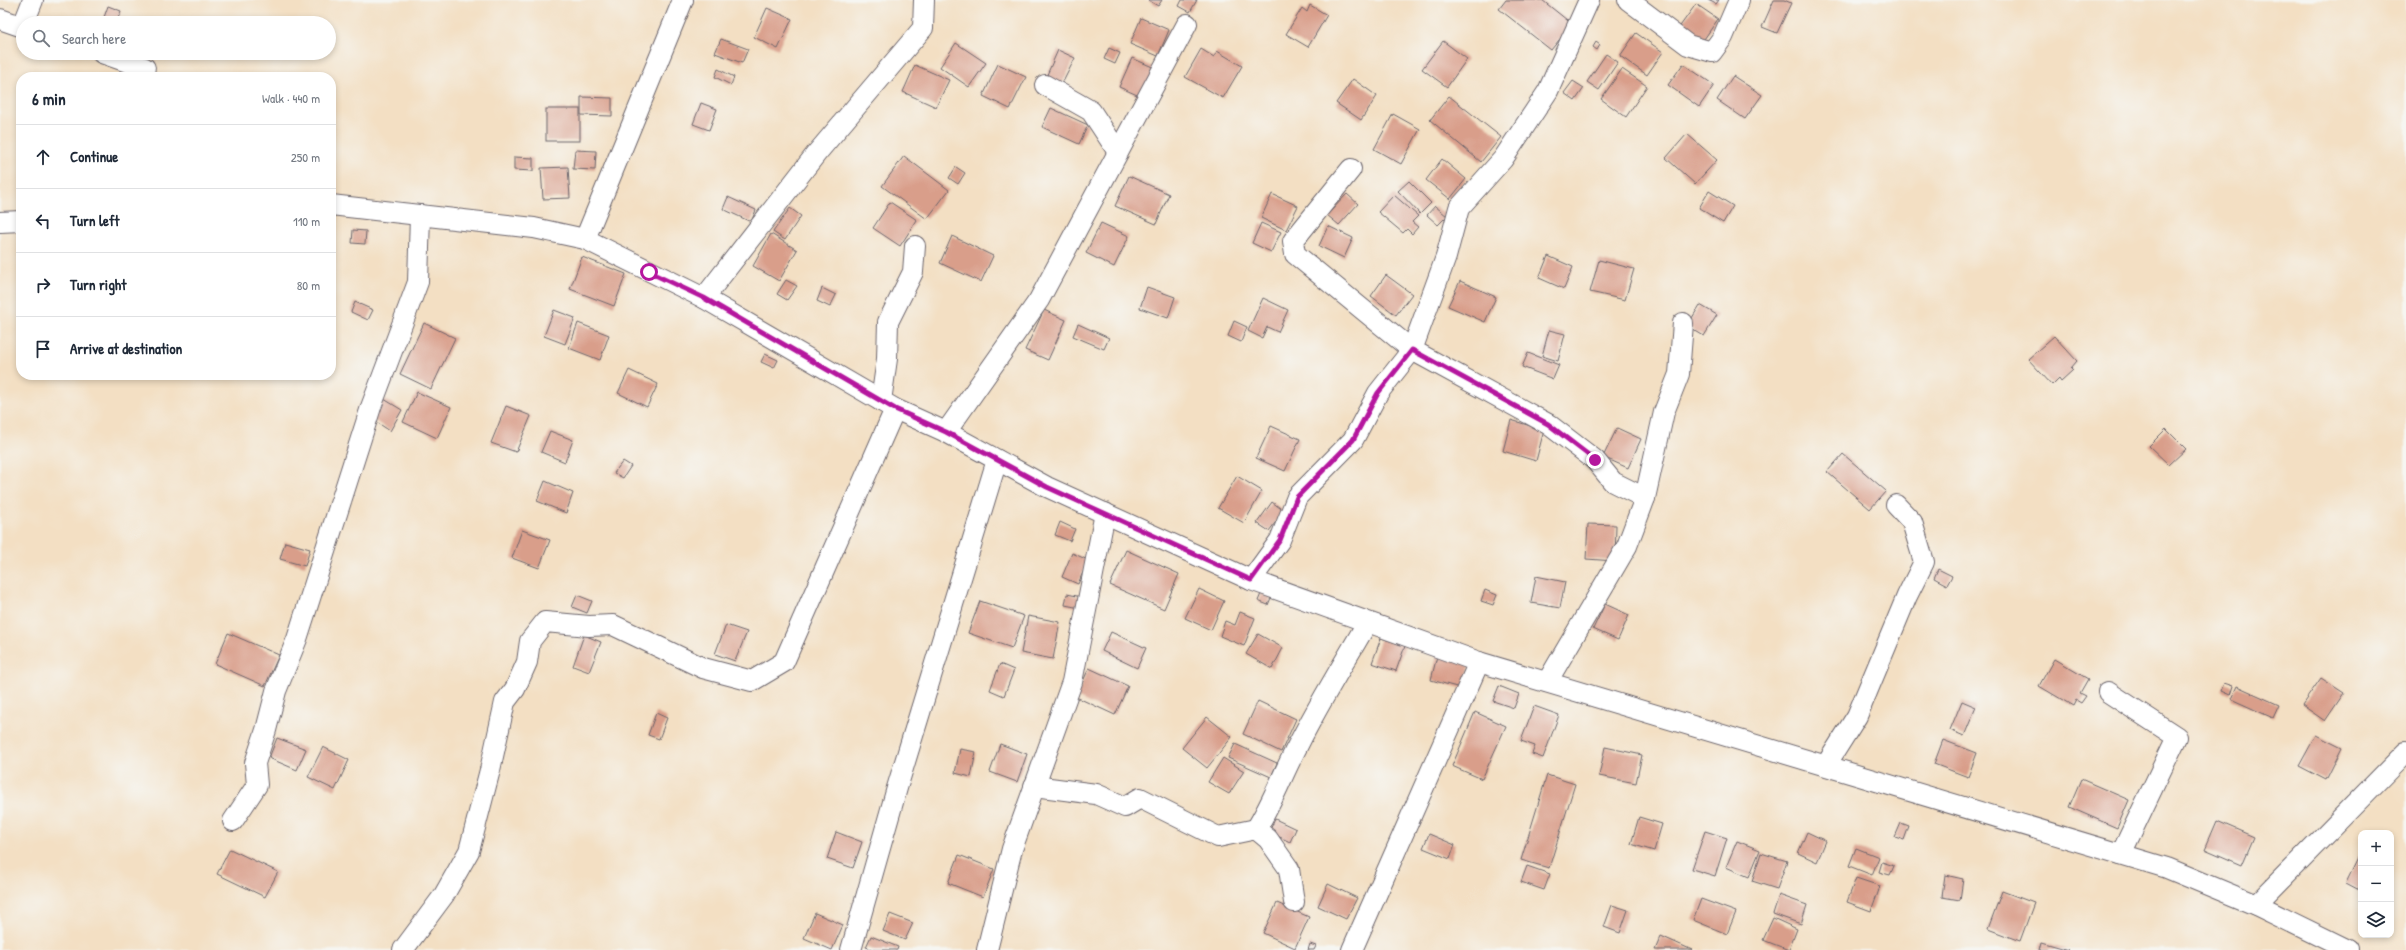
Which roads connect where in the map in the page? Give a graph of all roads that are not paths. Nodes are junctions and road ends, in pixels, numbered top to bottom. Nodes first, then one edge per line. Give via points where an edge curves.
1 (33, 0) edge
2 (683, 0) edge
3 (924, 0) edge
4 (1589, 0) edge
5 (1628, 0) edge
6 (1739, 0) edge
7 (27, 16) edge
8 (0, 19) edge
9 (16, 23) edge
10 (1187, 24) dead end
11 (122, 60) edge
12 (144, 72) edge
13 (1045, 85) dead end
14 (1118, 152) junction
15 (1351, 169) dead end
16 (336, 206) edge
17 (420, 215) junction
18 (16, 221) edge
19 (0, 222) edge
20 (585, 239) junction
21 (915, 246) dead end
22 (704, 298) junction
23 (1683, 323) dead end
24 (1412, 350) junction
25 (888, 405) junction
26 (946, 432) junction
27 (997, 460) junction
28 (1645, 498) junction
29 (1896, 505) dead end
30 (1105, 513) junction
31 (1251, 580) junction
32 (1367, 622) junction
33 (1479, 662) junction
34 (1547, 682) junction
35 (2108, 692) dead end
36 (2406, 752) edge
37 (1826, 765) junction
38 (1034, 786) junction
39 (233, 821) dead end
40 (1256, 829) junction
41 (2121, 854) junction
42 (1294, 902) dead end
43 (2256, 905) junction
44 (403, 950) edge
45 (851, 950) edge
46 (987, 950) edge
47 (1352, 950) edge
48 (2348, 950) edge

1 - 7 street
2 - 20 street
3 - 22 street via 923,28 816,154
4 - 24 street via 1548,91 1503,159 1459,208 1446,257
5 - 6 street via 1688,45 1712,52 1723,37
8 - 9 street
10 - 14 street
11 - 12 street via 145,68
13 - 14 street via 1091,112
14 - 26 street via 1039,300
15 - 24 street via 1294,241 1295,254
16 - 17 street
17 - 20 street via 534,228
17 - 39 street via 418,282 371,407 297,639 276,691 255,763 257,785
18 - 19 street
20 - 22 street
21 - 25 street via 914,272 888,322
22 - 25 street
23 - 28 street via 1679,374 1664,412
24 - 28 street via 1548,424 1595,460 1613,482
24 - 31 street via 1378,393 1353,440 1297,497 1280,540
25 - 26 street
25 - 44 street via 784,662 752,681 703,668 613,625 589,626 545,622 530,641 527,662 515,689 505,702 469,851 444,895
26 - 27 street
27 - 30 street via 1047,487
27 - 45 street via 897,788
28 - 34 street via 1627,546
29 - 37 street via 1912,522 1924,562 1907,596 1857,716
30 - 31 street
30 - 38 street via 1072,682
31 - 32 street
32 - 33 street
32 - 40 street via 1308,725 1279,781 1271,805
33 - 34 street
33 - 47 street
34 - 37 street
35 - 41 street via 2177,737
36 - 43 street
37 - 41 street
38 - 40 street via 1096,794 1124,807 1140,798 1218,837
38 - 46 street via 1012,849
40 - 42 street via 1268,839 1289,869
41 - 43 street via 2167,868
43 - 48 street

